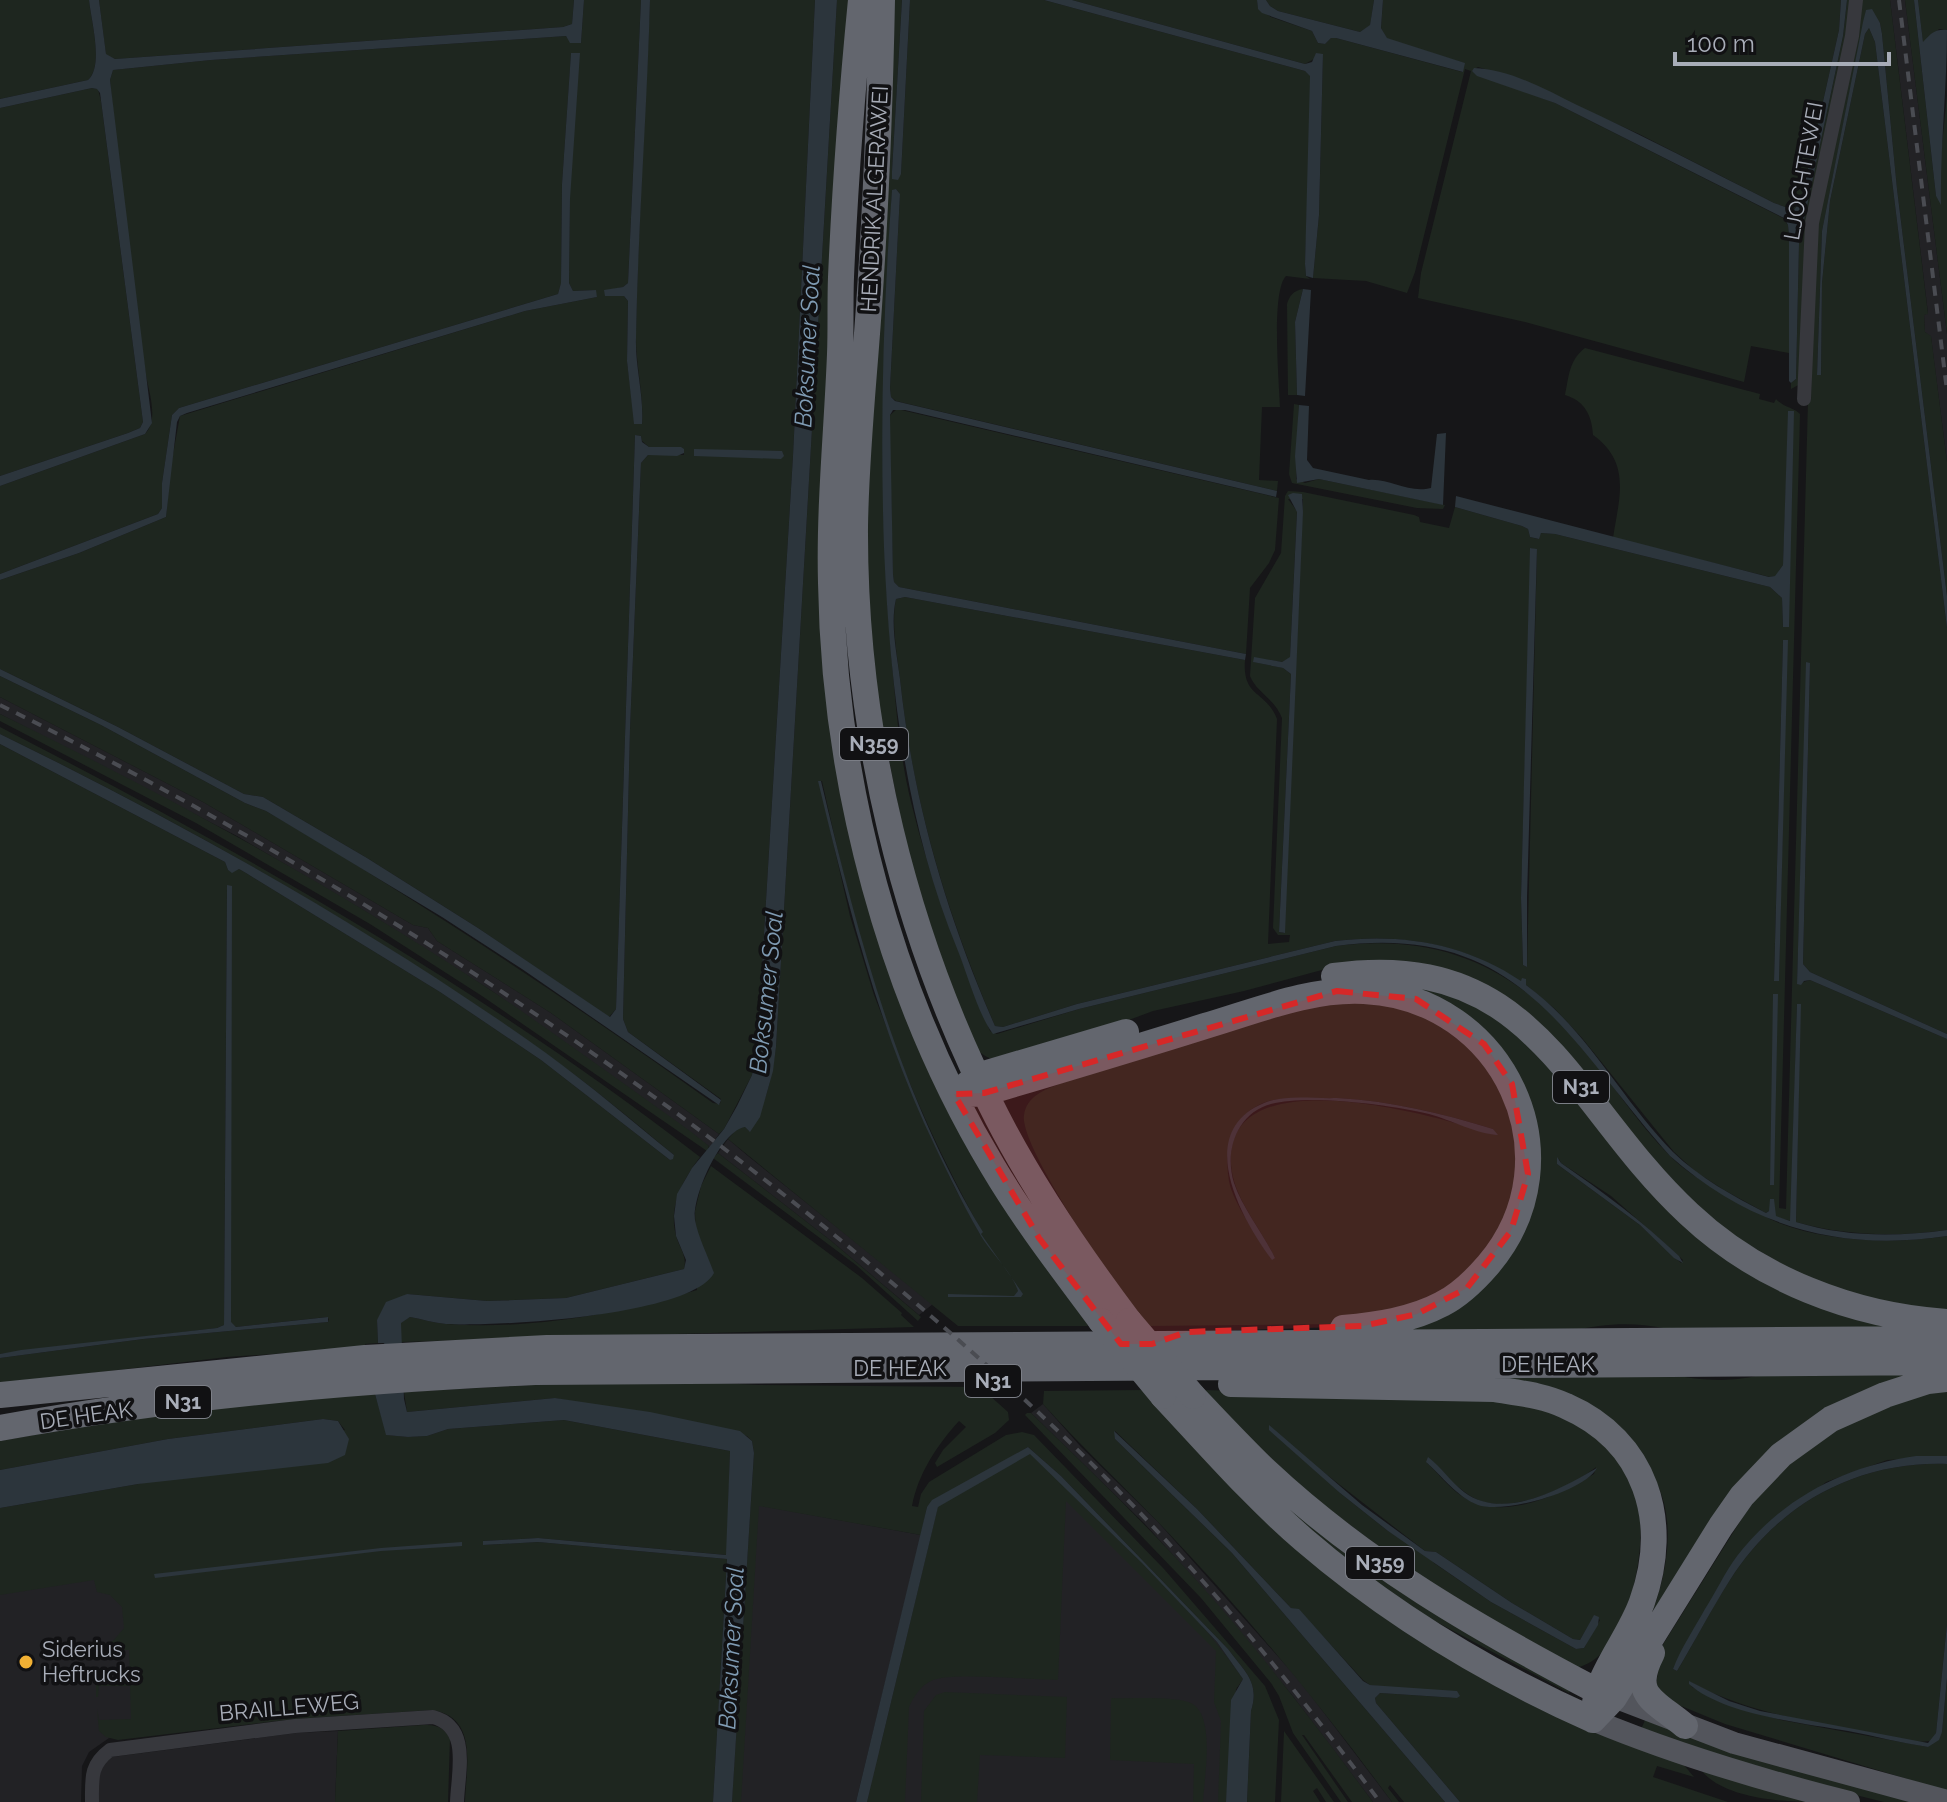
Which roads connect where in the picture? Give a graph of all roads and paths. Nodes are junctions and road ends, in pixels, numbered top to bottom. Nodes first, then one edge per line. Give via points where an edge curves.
1 (861, 0) edge
2 (882, 0) edge
3 (1856, 0) edge
4 (849, 395) junction
5 (1804, 399) dead end
6 (1064, 1069) junction
7 (981, 1084) junction
8 (954, 1094) junction
9 (1033, 1181) junction
10 (1947, 1322) edge
11 (1947, 1339) edge
12 (1152, 1344) junction
13 (1947, 1362) edge
14 (416, 1366) junction
15 (906, 1368) junction
16 (366, 1370) junction
17 (1947, 1379) edge
18 (0, 1395) edge
19 (0, 1428) edge
20 (1671, 1605) junction
21 (1605, 1694) junction
22 (1593, 1720) junction
23 (1685, 1726) junction
24 (1947, 1801) edge
25 (92, 1802) edge
26 (457, 1802) edge
27 (1849, 1802) edge

1 - 4 highway, HENDRIK ALGERAWEI / N359 via 841,281
2 - 4 highway, HENDRIK ALGERAWEI / N359 via 869,309
3 - 5 street, LJOCHTEWEI via 1812,223
4 - 7 highway, N359 via 858,615 875,751 907,892 929,961
4 - 8 highway, N359 via 831,583 839,708 873,878 919,1015
6 - 7 highway, N31
6 - 9 highway, N31 via 1024,1091 1014,1105 1015,1123 1031,1155
6 - 12 highway, N31 via 1315,995 1364,991 1416,999 1465,1026 1500,1064 1517,1099 1528,1174 1511,1231 1467,1288 1442,1304 1388,1322 1187,1332
7 - 8 highway
7 - 9 highway, N359
7 - 10 highway, N31 via 1174,1018 1335,976 1385,972 1443,981 1492,1002 1538,1038 1644,1169 1718,1239 1788,1282 1829,1299
8 - 22 highway, N359, bridge via 993,1168 1101,1321 1247,1486 1304,1540 1393,1608 1513,1681
9 - 21 highway, N359, bridge via 1129,1321 1266,1470 1362,1550 1467,1620
11 - 12 highway, DE HEAK / N31
12 - 14 highway, DE HEAK / N31 via 622,1347
13 - 15 highway, DE HEAK / N31
14 - 15 highway, DE HEAK / N31
14 - 16 highway, DE HEAK / N31
15 - 21 highway, N31 via 938,1379 1046,1384 1477,1388 1563,1404 1594,1421 1625,1451 1644,1481 1651,1513 1652,1560 1646,1591
16 - 18 highway, DE HEAK / N31
16 - 19 highway, DE HEAK / N31 via 284,1388
17 - 20 highway via 1885,1395 1831,1419 1781,1455 1742,1496
20 - 21 highway
20 - 23 highway via 1642,1684 1647,1695
21 - 22 highway
21 - 23 main road, N359
22 - 27 main road, N359 via 1678,1753
23 - 24 main road
25 - 26 street, BRAILLEWEG via 93,1769 110,1750 295,1726 433,1717 458,1738

